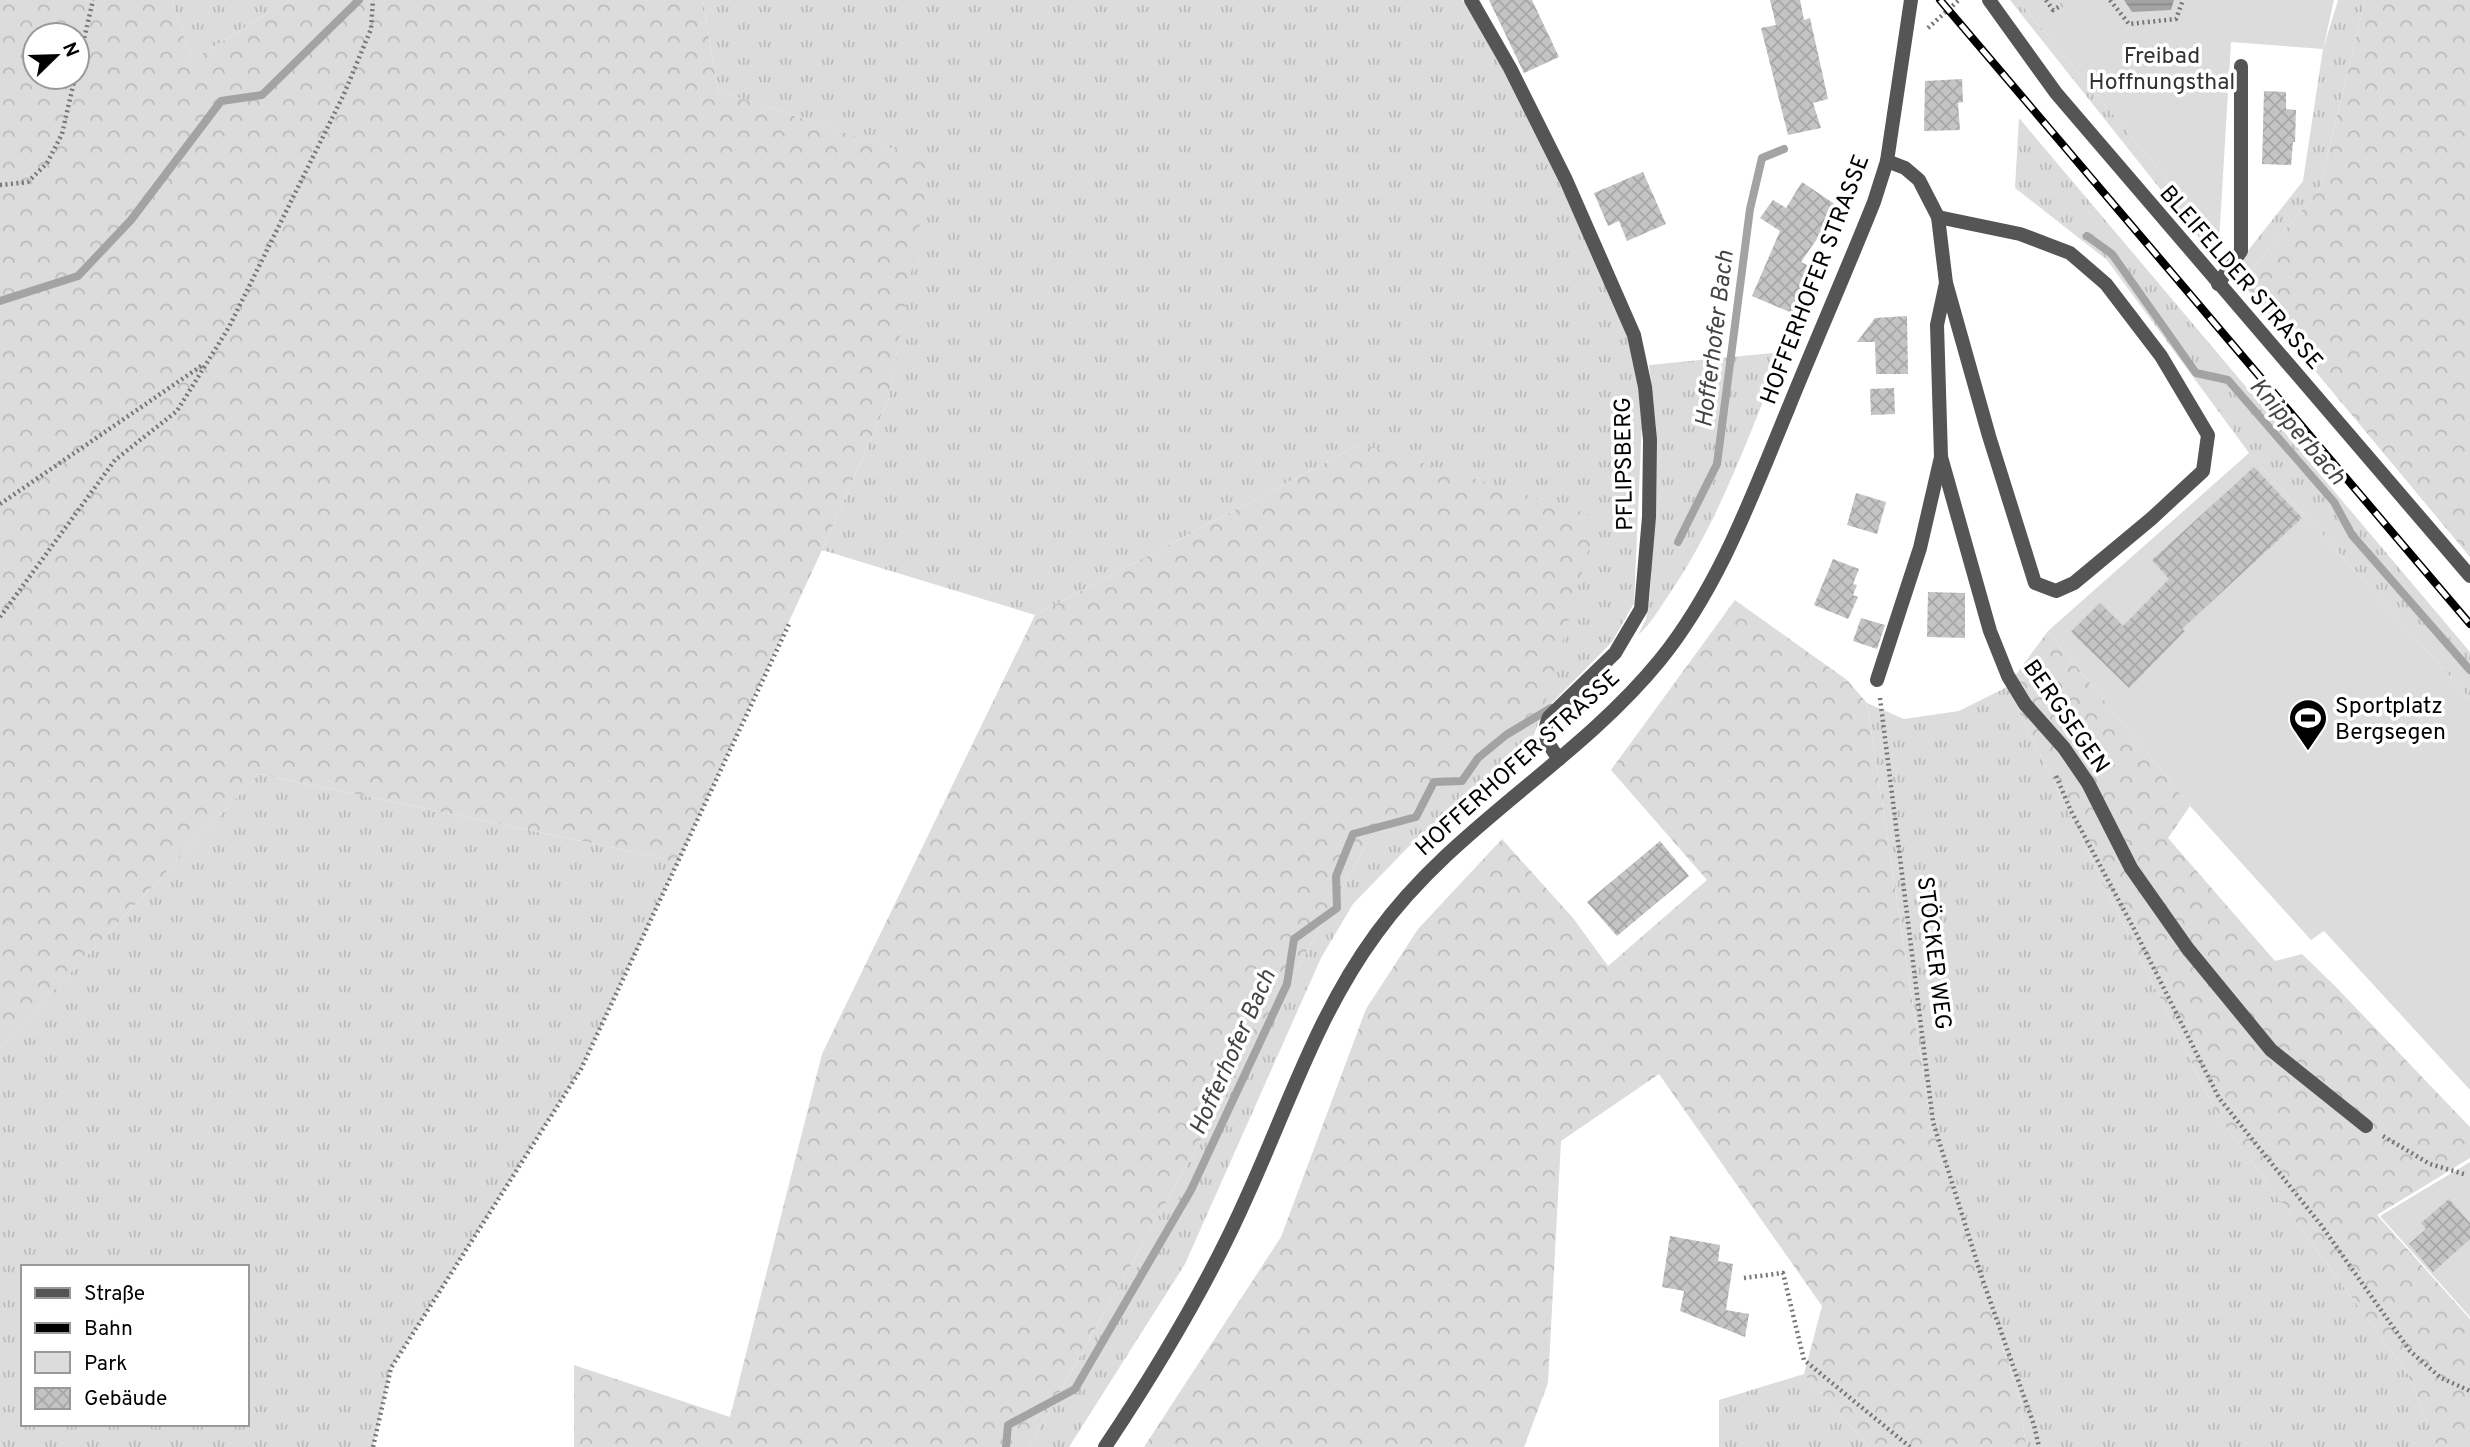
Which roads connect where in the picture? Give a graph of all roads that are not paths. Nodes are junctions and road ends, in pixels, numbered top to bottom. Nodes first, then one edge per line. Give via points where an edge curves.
1 (1471, 0) edge
2 (1989, 0) edge
3 (1908, 3) edge
4 (2241, 66) dead end
5 (1887, 161) junction
6 (1938, 217) junction
7 (1946, 283) junction
8 (2218, 284) junction
9 (1941, 457) junction
10 (2470, 576) edge
11 (1877, 680) road end
12 (1559, 759) junction
13 (2365, 1126) road end
14 (1105, 1447) edge

1 - 12 street, PFLIPSBERG via 1566,180 1634,335 1645,387 1649,517 1641,609 1615,653 1549,717 1544,728 1546,741
2 - 8 street, BLEIFELDER STRASSE via 2056,93
3 - 5 street, HOFFERHOFER STRASSE
4 - 8 street via 2241,251
5 - 6 street, BERGSEGEN via 1919,180
5 - 12 street, HOFFERHOFER STRASSE via 1857,245 1741,523 1703,597 1661,659 1616,709
6 - 7 street, BERGSEGEN
6 - 7 street, BERGSEGEN via 2020,234 2070,253 2106,284 2161,356 2208,435 2203,471 2074,583 2056,591 2035,583
7 - 9 street, BERGSEGEN via 1937,325
8 - 10 street, BLEIFELDER STRASSE
9 - 11 street via 1920,548
9 - 13 street, BERGSEGEN via 1990,631 2025,704 2088,783 2131,869 2188,949 2271,1050
12 - 14 street, HOFFERHOFER STRASSE via 1440,860 1406,896 1357,963 1311,1046 1216,1264

